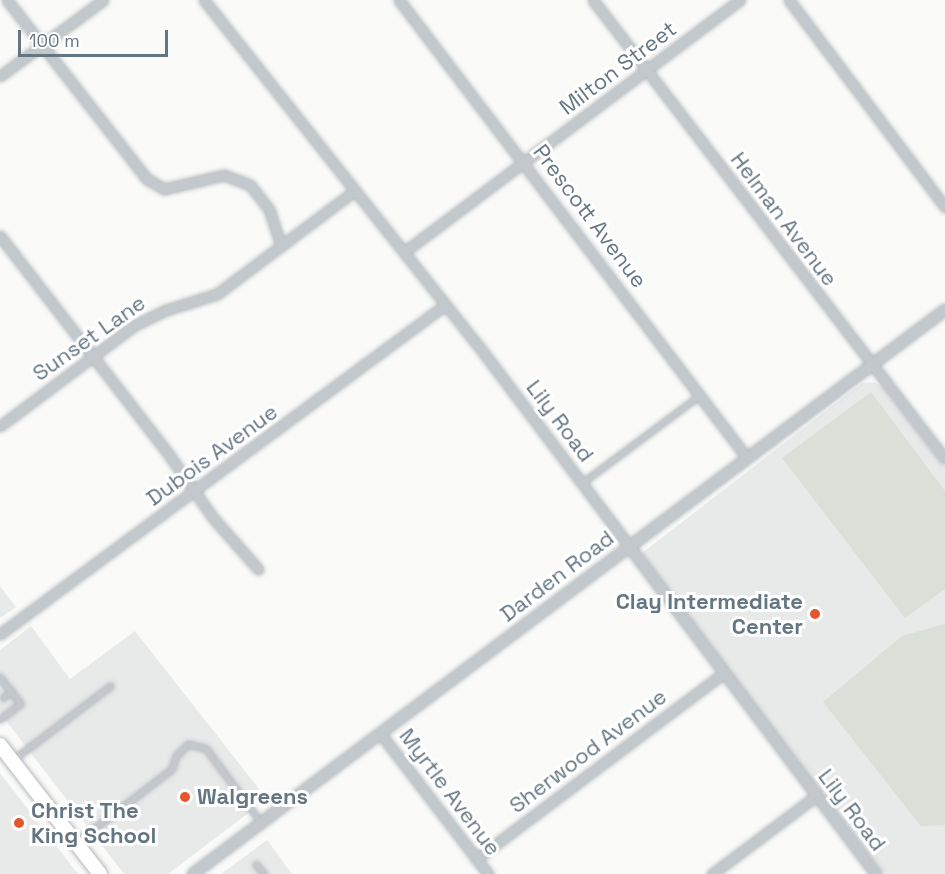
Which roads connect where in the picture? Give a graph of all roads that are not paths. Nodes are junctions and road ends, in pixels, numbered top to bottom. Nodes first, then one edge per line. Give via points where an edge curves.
1 (7, 0) edge
2 (103, 0) edge
3 (204, 0) edge
4 (399, 0) edge
5 (593, 0) edge
6 (740, 0) edge
7 (789, 0) edge
8 (42, 45) junction
9 (647, 70) junction
10 (0, 76) edge
11 (524, 162) junction
12 (353, 192) junction
13 (945, 207) edge
14 (0, 236) edge
15 (281, 246) junction
16 (404, 252) junction
17 (445, 305) junction
18 (945, 310) edge
19 (93, 357) junction
20 (872, 363) junction
21 (701, 394) junction
22 (0, 426) edge
23 (747, 459) junction
24 (945, 459) edge
25 (582, 483) junction
26 (194, 493) junction
27 (629, 546) junction
28 (258, 569) dead end
29 (0, 634) edge
30 (722, 674) junction
31 (1, 681) edge
32 (110, 686) dead end
33 (11, 691) junction
34 (3, 698) dead end
35 (1, 717) edge
36 (380, 733) junction
37 (0, 745) edge
38 (12, 760) junction
39 (816, 795) junction
40 (261, 822) junction
41 (76, 842) junction
42 (476, 859) junction
43 (256, 864) dead end
44 (100, 874) edge
45 (193, 874) edge
46 (264, 874) edge
47 (488, 874) edge
48 (712, 874) edge
49 (876, 874) edge

1 - 8 street
2 - 8 street
3 - 12 street, Lily Road
4 - 11 street, Prescott Avenue
5 - 9 street, Helman Avenue
6 - 9 street, Milton Street
7 - 13 street
8 - 10 street
8 - 15 street via 147,179 164,189 224,175 250,185 268,209
9 - 11 street, Milton Street
9 - 20 street, Helman Avenue
11 - 16 street, Milton Street
11 - 21 street, Prescott Avenue
12 - 15 street, Sunset Lane
12 - 16 street, Lily Road
14 - 19 street
15 - 19 street, Sunset Lane via 218,294 151,315
16 - 17 street, Lily Road
17 - 25 street, Lily Road
17 - 26 street, Dubois Avenue
18 - 20 street, Darden Road
19 - 22 street, Sunset Lane
19 - 26 street
20 - 23 street, Darden Road
20 - 24 street, Helman Avenue
21 - 23 street, Prescott Avenue
21 - 25 lane
23 - 27 street, Darden Road
25 - 27 street, Lily Road
26 - 28 street
26 - 29 street, Dubois Avenue
27 - 30 street, Lily Road
27 - 36 street, Darden Road
30 - 39 street, Lily Road
30 - 42 street, Sherwood Avenue
31 - 33 lane
32 - 38 lane
33 - 34 lane
33 - 35 lane via 21,704
36 - 40 street, Darden Road
36 - 42 street, Myrtle Avenue
37 - 38 main road
38 - 41 main road
39 - 48 street
39 - 49 street, Lily Road
40 - 41 lane via 206,748 188,744 176,756 172,769
40 - 45 street, Darden Road
41 - 44 main road
42 - 47 street, Myrtle Avenue
43 - 46 lane

